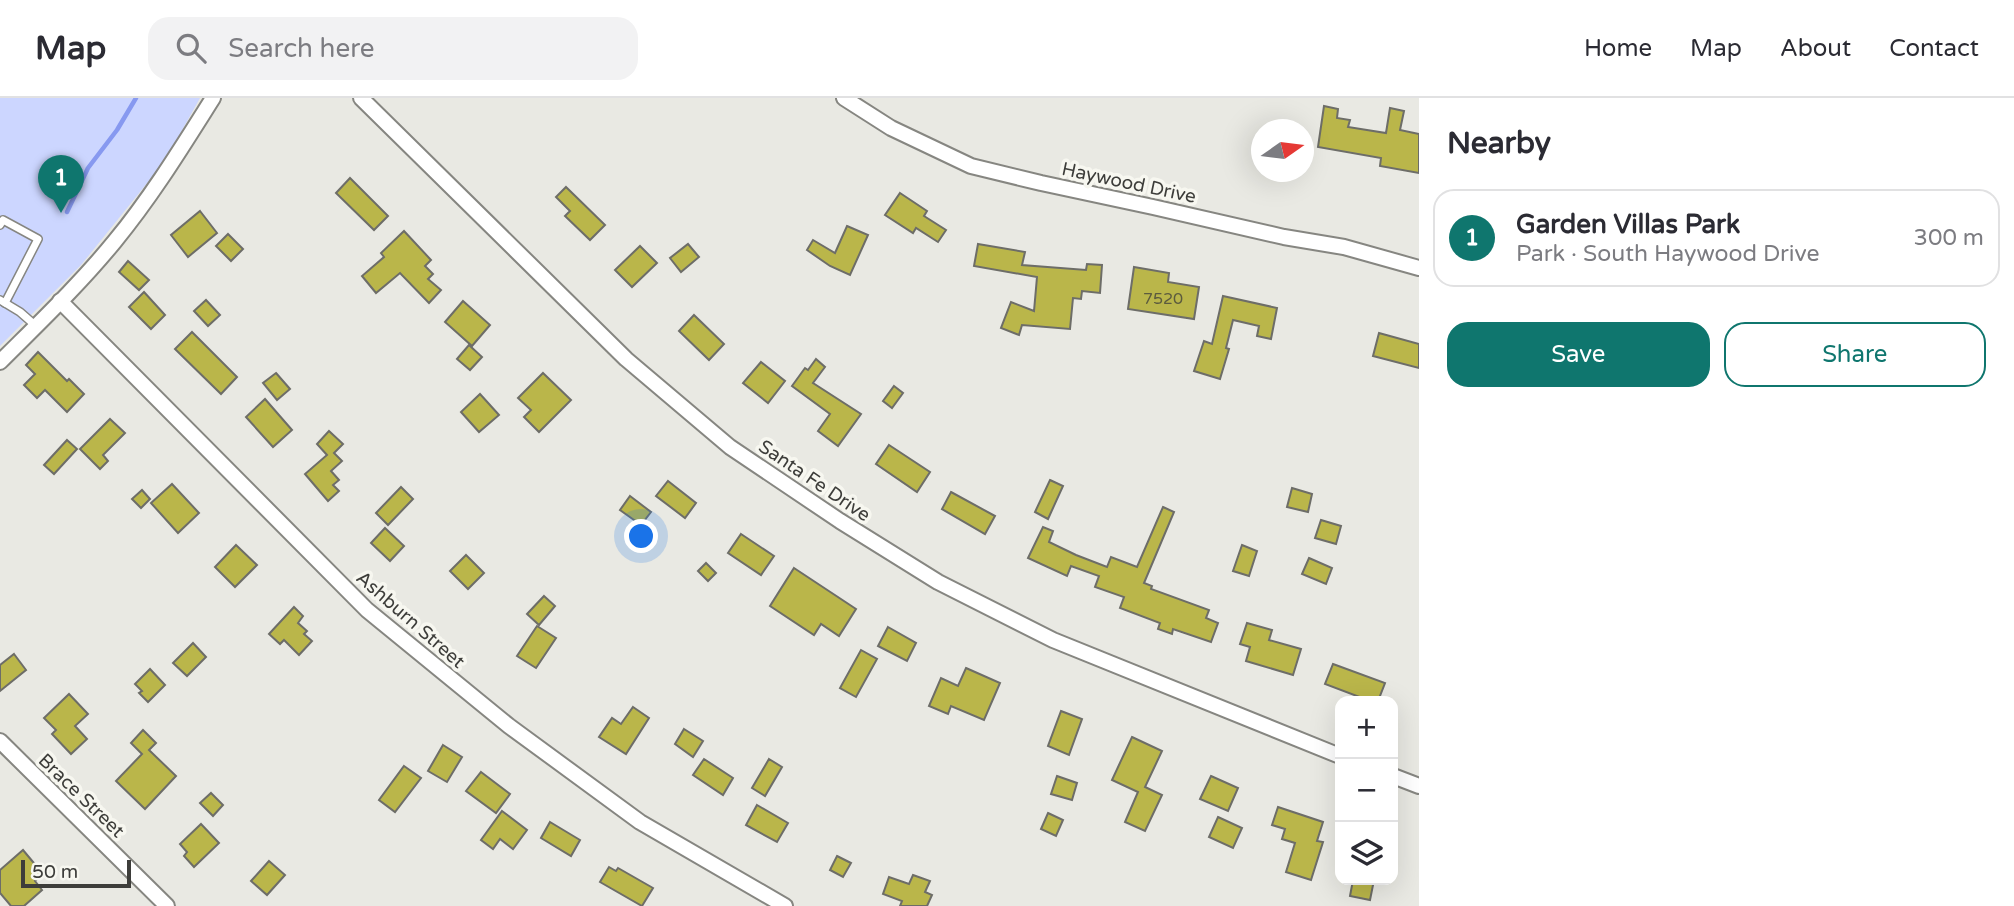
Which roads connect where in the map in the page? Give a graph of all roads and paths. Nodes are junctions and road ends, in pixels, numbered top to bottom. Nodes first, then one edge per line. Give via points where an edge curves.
1 (213, 98) edge
2 (361, 98) edge
3 (844, 98) edge
4 (0, 225) edge
5 (1419, 268) edge
6 (60, 301) junction
7 (3, 302) edge
8 (36, 326) junction
9 (0, 362) edge
10 (0, 741) edge
11 (1335, 754) edge
12 (1398, 778) edge
13 (1419, 786) edge
14 (167, 906) edge
15 (786, 906) edge

1 - 6 street via 123,231
2 - 11 street, Santa Fe Drive via 626,359 730,447 938,582 1041,634
3 - 5 street, Haywood Drive via 891,128 971,166 1344,247
4 - 7 lane via 3,220 38,239
6 - 8 street
6 - 15 street, Ashburn Street via 367,610 509,726 640,822
7 - 8 lane
8 - 9 street
10 - 14 street, Brace Street
12 - 13 street

